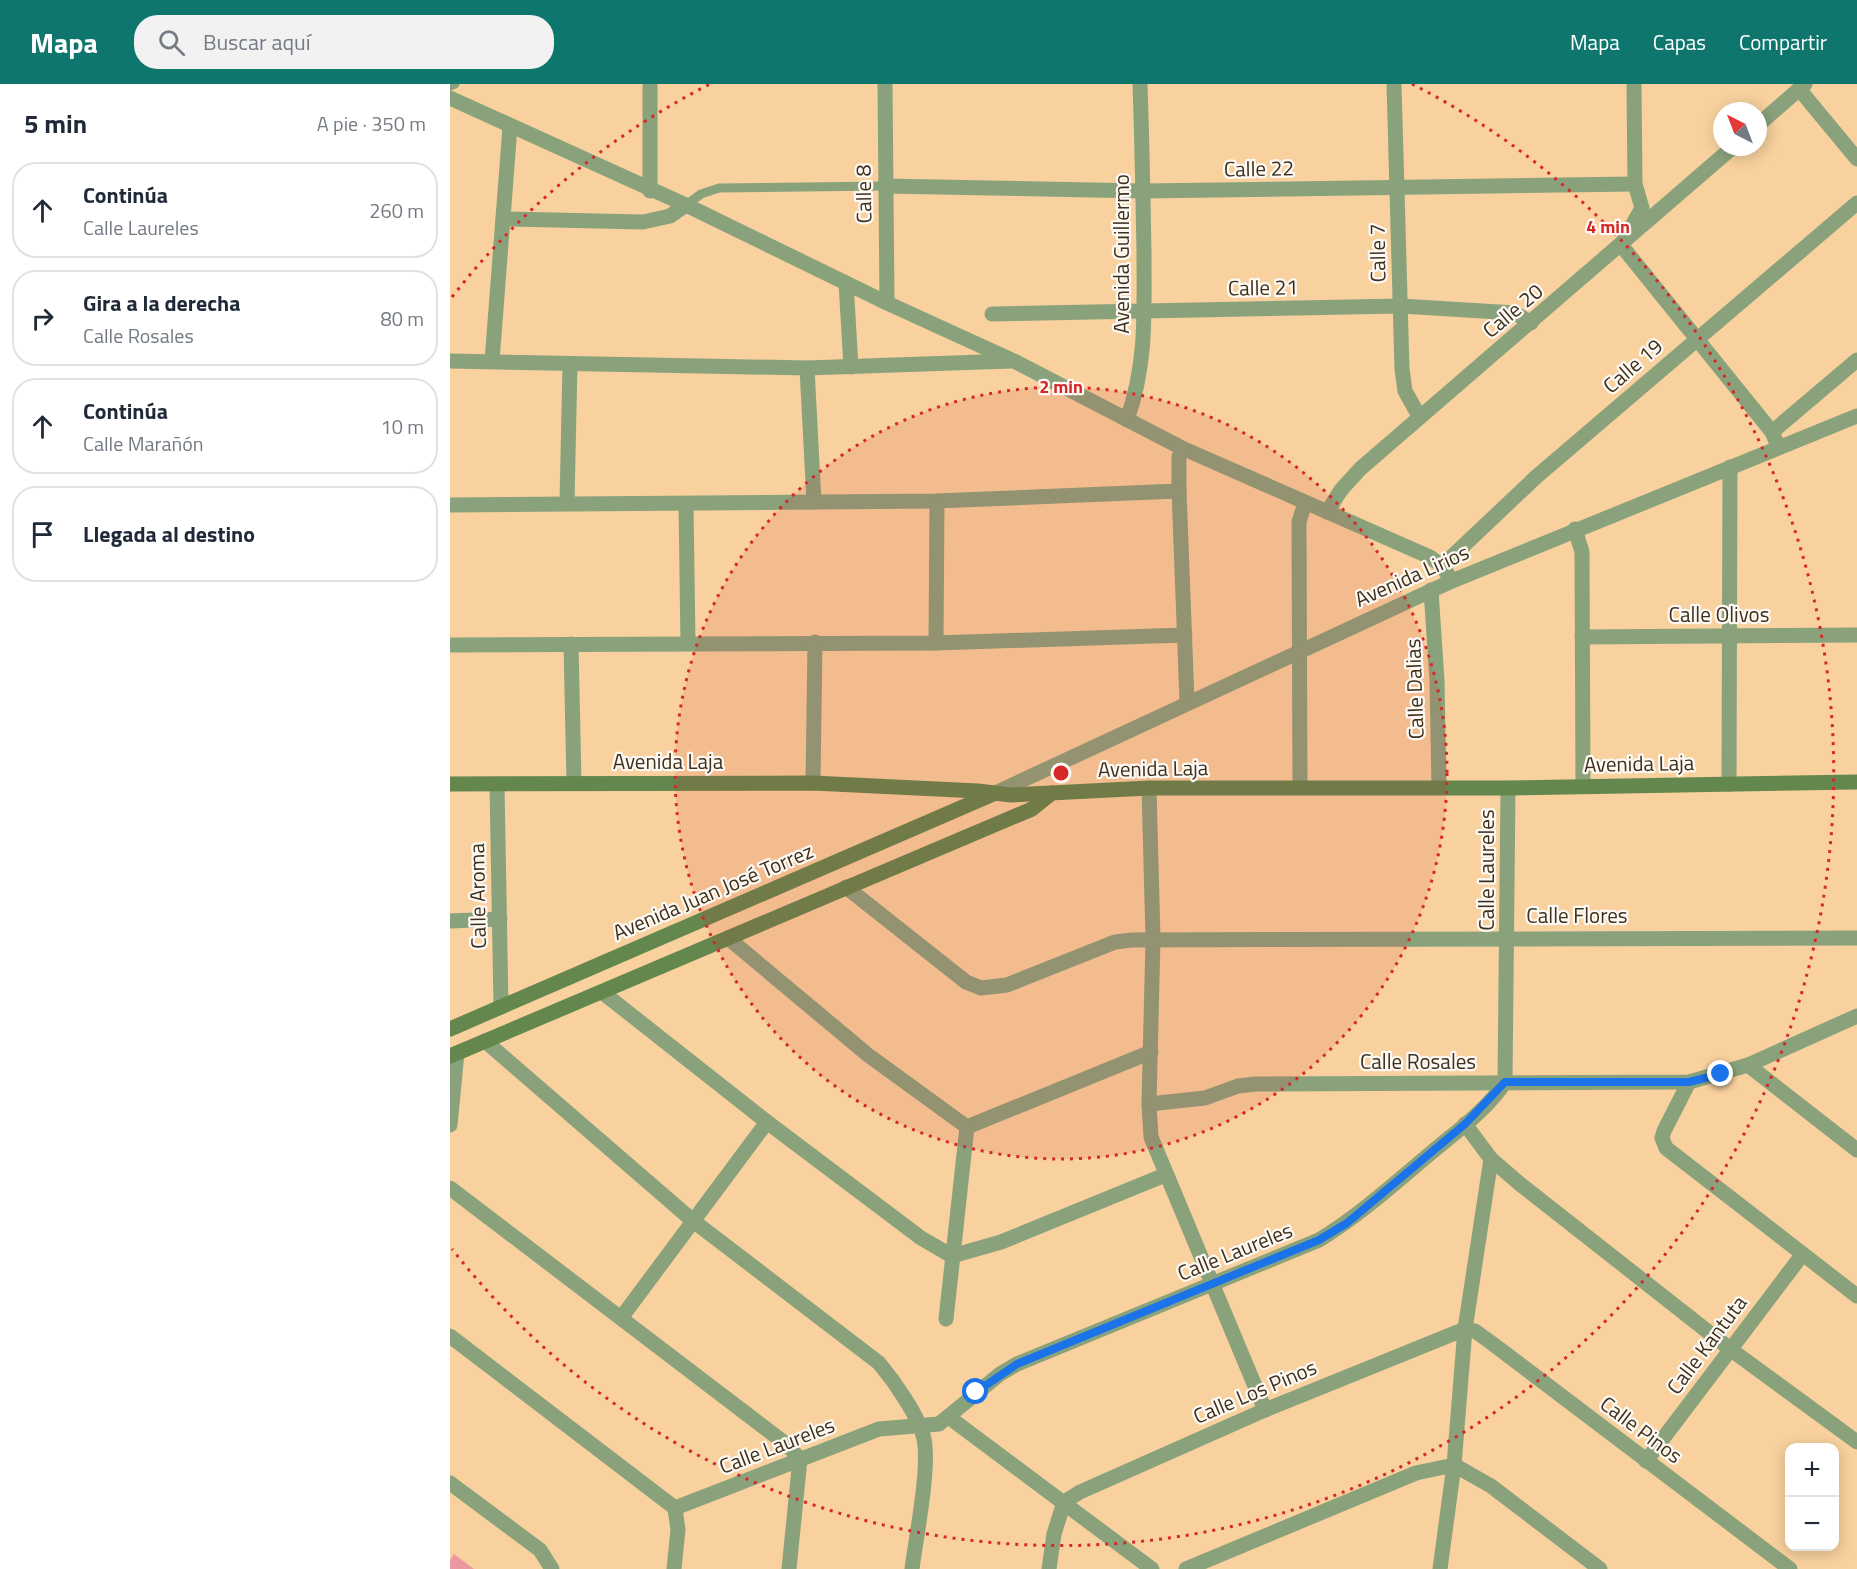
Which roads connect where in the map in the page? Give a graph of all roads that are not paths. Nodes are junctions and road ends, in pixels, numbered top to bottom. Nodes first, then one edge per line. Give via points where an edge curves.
1 (455, 84) edge
2 (650, 84) edge
3 (885, 84) edge
4 (1140, 84) edge
5 (1394, 84) edge
6 (1634, 84) edge
7 (450, 86) edge
8 (1802, 86) edge
9 (450, 98) edge
10 (1767, 117) edge
11 (510, 127) junction
12 (1723, 156) edge
13 (1857, 159) edge
14 (1635, 184) junction
15 (884, 186) junction
16 (1398, 188) junction
17 (650, 191) junction
18 (1143, 191) junction
19 (1857, 203) edge
20 (686, 205) junction
21 (503, 219) junction
22 (1621, 245) junction
23 (846, 283) junction
24 (886, 303) junction
25 (1401, 306) junction
26 (1144, 311) junction
27 (992, 314) dead end
28 (1531, 323) junction
29 (1696, 339) junction
30 (1857, 360) edge
31 (450, 361) edge
32 (492, 361) junction
33 (1014, 361) junction
34 (570, 364) junction
35 (851, 367) junction
36 (807, 368) junction
37 (1419, 416) junction
38 (1857, 416) edge
39 (1127, 420) junction
40 (1772, 432) junction
41 (1778, 446) junction
42 (1182, 448) junction
43 (1730, 467) junction
44 (1179, 491) junction
45 (937, 501) junction
46 (567, 502) junction
47 (814, 502) junction
48 (1305, 503) junction
49 (686, 504) junction
50 (450, 505) edge
51 (1326, 512) junction
52 (1575, 529) junction
53 (1442, 566) junction
54 (1452, 580) junction
55 (1431, 590) junction
56 (1185, 635) junction
57 (1729, 635) junction
58 (1857, 635) edge
59 (1582, 637) junction
60 (815, 642) junction
61 (688, 643) junction
62 (936, 643) junction
63 (571, 644) junction
64 (450, 645) edge
65 (1298, 650) junction
66 (1188, 702) junction
67 (1857, 782) edge
68 (574, 783) junction
69 (813, 783) junction
70 (450, 784) edge
71 (497, 784) junction
72 (1729, 784) junction
73 (1583, 786) junction
74 (1300, 787) junction
75 (1438, 787) junction
76 (1149, 788) junction
77 (1508, 788) junction
78 (1052, 793) junction
79 (993, 794) junction
80 (846, 887) junction
81 (500, 919) junction
82 (450, 921) edge
83 (1509, 937) junction
84 (728, 938) junction
85 (1857, 938) edge
86 (1153, 939) junction
87 (602, 992) junction
88 (501, 1007) junction
89 (1857, 1016) edge
90 (450, 1029) edge
91 (485, 1041) junction
92 (1151, 1052) junction
93 (454, 1054) edge
94 (1748, 1065) junction
95 (1505, 1082) junction
96 (1689, 1082) junction
97 (1149, 1104) junction
98 (767, 1122) junction
99 (1465, 1124) junction
100 (450, 1125) edge
101 (967, 1127) junction
102 (1857, 1150) edge
103 (1491, 1159) junction
104 (1165, 1175) junction
105 (450, 1188) edge
106 (692, 1220) junction
107 (1802, 1255) junction
108 (952, 1256) junction
109 (1210, 1284) junction
110 (1857, 1296) edge
111 (621, 1318) junction
112 (946, 1319) dead end
113 (1465, 1329) junction
114 (450, 1336) edge
115 (1730, 1349) junction
116 (1265, 1410) junction
117 (950, 1418) junction
118 (919, 1426) junction
119 (1857, 1442) edge
120 (800, 1459) junction
121 (1646, 1461) junction
122 (1454, 1465) junction
123 (450, 1484) edge
124 (1064, 1502) junction
125 (675, 1508) junction
126 (552, 1569) edge
127 (674, 1569) edge
128 (789, 1569) edge
129 (912, 1569) edge
130 (1049, 1569) edge
131 (1152, 1569) edge
132 (1186, 1569) edge
133 (1440, 1569) edge
134 (1600, 1569) edge
135 (1790, 1569) edge

1 - 7 lane
2 - 17 street
3 - 15 street, Calle 8
4 - 18 street, Avenida Guillermo
5 - 16 street, Calle 7
6 - 14 street
8 - 10 street
8 - 13 street
9 - 11 street
11 - 17 street
11 - 21 street
12 - 22 street, Calle 20
14 - 16 street, Calle 22
14 - 22 street via 1641,208
15 - 18 street, Calle 22
15 - 20 lane via 719,188
15 - 24 street, Calle 8
16 - 18 street, Calle 22
16 - 25 street, Calle 7
17 - 20 street
18 - 26 street, Avenida Guillermo
19 - 29 street, Calle 19
20 - 21 street via 670,216 643,222
20 - 23 street
21 - 32 street
22 - 28 street, Calle 20
22 - 29 street
23 - 24 street
23 - 35 street
24 - 33 street
25 - 26 street, Calle 21
25 - 28 street, Calle 21 via 1515,313
25 - 37 street, Calle 7 via 1405,391
26 - 27 street, Calle 21
26 - 39 street, Avenida Guillermo via 1143,357
28 - 37 street, Calle 20
29 - 40 street
29 - 53 street, Calle 19 via 1536,477
30 - 40 street
31 - 32 street
32 - 34 street
33 - 35 street
33 - 39 street
34 - 36 street
34 - 46 street
35 - 36 street
36 - 47 street
37 - 51 street, Calle 20 via 1360,470
38 - 41 street, Avenida Lirios
39 - 42 street
40 - 41 street
41 - 43 street, Avenida Lirios
42 - 44 street
42 - 48 street
43 - 52 street, Avenida Lirios
43 - 57 street
44 - 45 street
44 - 56 street
45 - 47 street
45 - 62 street
46 - 49 street
46 - 50 street
47 - 49 street
48 - 51 street
48 - 65 street via 1299,522
49 - 61 street
51 - 53 street via 1430,557
52 - 54 street, Avenida Lirios
52 - 59 street via 1582,552
53 - 54 street
54 - 55 street, Avenida Lirios
55 - 65 street, Avenida Lirios
55 - 75 street, Calle Dalias
56 - 62 street
56 - 66 street
57 - 58 street, Calle Olivos
57 - 59 street, Calle Olivos
57 - 72 street
59 - 73 street
60 - 61 street
60 - 62 street
60 - 69 street
61 - 63 street
63 - 64 street
63 - 68 street
65 - 66 street, Avenida Lirios
65 - 74 street
66 - 79 street, Avenida Lirios
67 - 72 street, Avenida Laja
68 - 69 street, Avenida Laja
68 - 71 street, Avenida Laja
69 - 79 street, Avenida Laja
70 - 71 street, Avenida Laja
71 - 81 street, Calle Aroma
72 - 73 street, Avenida Laja
73 - 77 street, Avenida Laja
74 - 75 street, Avenida Laja
74 - 76 street, Avenida Laja
75 - 77 street, Avenida Laja
76 - 78 street, Avenida Laja
76 - 86 street
77 - 83 street, Calle Laureles
78 - 79 street, Avenida Laja
78 - 80 street via 1032,809
79 - 88 street, Avenida Juan José Torrez
80 - 84 street
80 - 86 street, Calle Flores via 966,982 981,988 1007,985 1115,942
81 - 82 street
81 - 88 street, Calle Aroma
83 - 85 street, Calle Flores
83 - 86 street, Calle Flores
83 - 95 street, Calle Laureles
84 - 87 street
84 - 101 street via 868,1055
86 - 92 street
87 - 91 street
87 - 98 street
88 - 90 street, Avenida Juan José Torrez
89 - 94 street, Calle Rosales
91 - 93 street
91 - 106 street
92 - 97 street
92 - 101 street
93 - 100 street
94 - 96 street, Calle Rosales
94 - 102 street
95 - 96 street, Calle Rosales
95 - 97 street, Calle Rosales via 1256,1084 1204,1098
95 - 99 street, Calle Laureles
96 - 107 street via 1664,1131 1666,1148
97 - 104 street via 1151,1137
98 - 106 street
98 - 108 street via 921,1238
99 - 103 street
99 - 109 street, Calle Laureles via 1347,1223 1319,1240
101 - 108 street
103 - 113 street
103 - 115 street
104 - 108 street via 1001,1242
104 - 109 street
105 - 111 street
106 - 111 street
106 - 118 street via 879,1363
107 - 110 street
107 - 115 street, Calle Kantuta
108 - 112 street
109 - 116 street
109 - 117 street, Calle Laureles via 1017,1364 976,1392
111 - 120 street via 786,1444
113 - 116 street, Calle Los Pinos
113 - 121 street, Calle Pinos via 1493,1344
113 - 122 street
114 - 125 street
115 - 119 street
115 - 121 street, Calle Kantuta
116 - 124 street, Calle Los Pinos via 1117,1474
117 - 118 street, Calle Laureles via 939,1424
117 - 124 street
118 - 120 street, Calle Laureles via 879,1429
118 - 129 street via 925,1460
120 - 125 street, Calle Laureles
120 - 128 street
121 - 135 street, Calle Pinos
122 - 132 street via 1416,1473
122 - 133 street
122 - 134 street via 1491,1486
123 - 126 street via 540,1550
124 - 130 street
124 - 131 street
125 - 127 street via 678,1530

